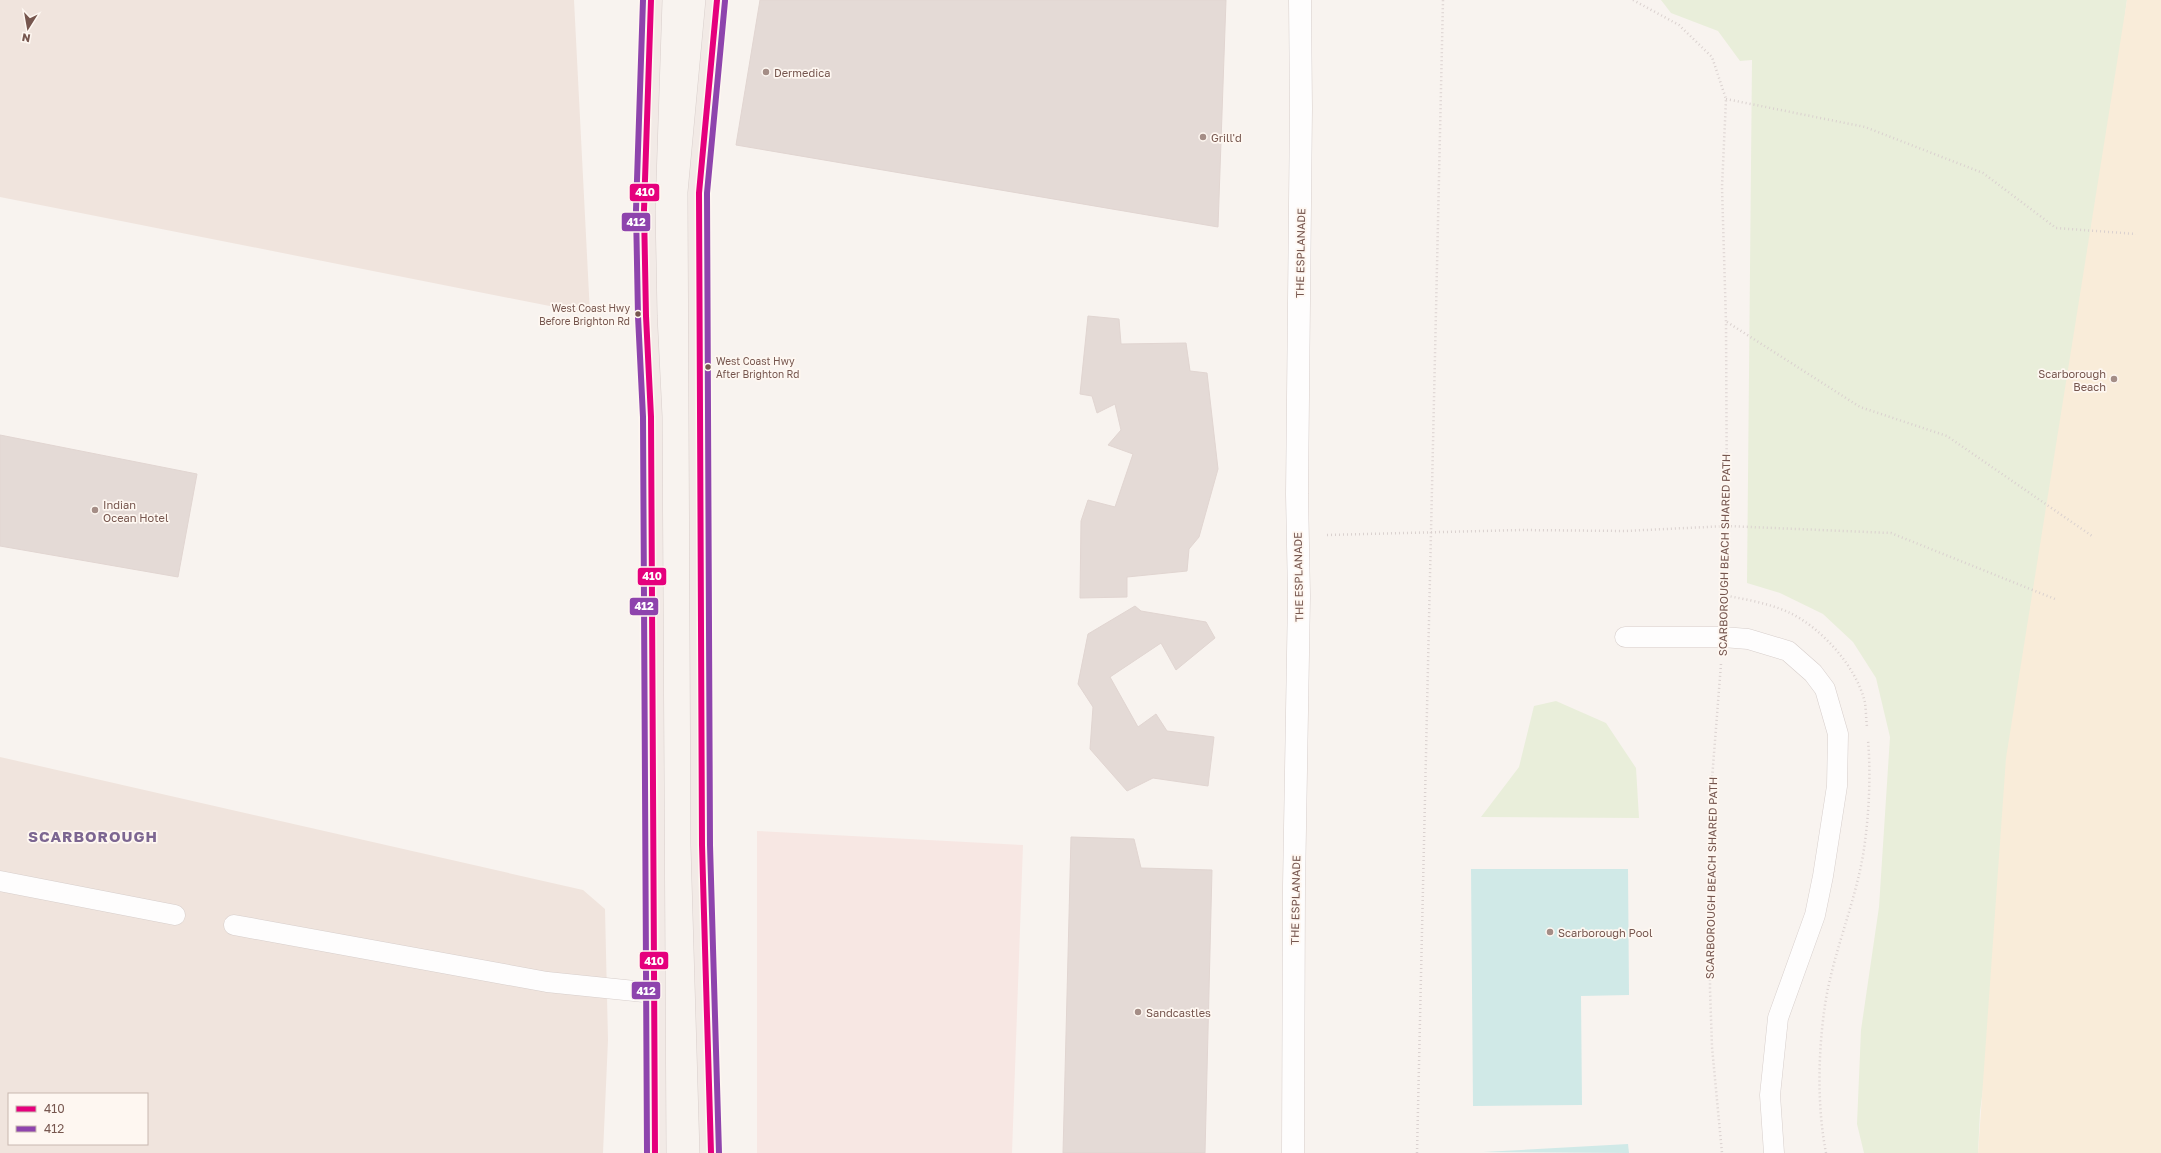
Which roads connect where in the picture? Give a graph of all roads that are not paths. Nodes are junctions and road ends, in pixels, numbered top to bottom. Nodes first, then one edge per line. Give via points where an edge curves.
1 (651, 0) edge
2 (717, 0) edge
3 (1300, 0) edge
4 (1625, 637) dead end
5 (0, 881) edge
6 (175, 915) dead end
7 (234, 925) dead end
8 (654, 993) junction
9 (654, 1153) edge
10 (711, 1153) edge
11 (1293, 1153) edge
12 (1774, 1153) edge

1 - 8 highway via 644,210 651,417
2 - 10 highway via 699,193 702,844
3 - 11 street, THE ESPLANADE via 1299,596
4 - 12 lane via 1748,639 1788,651 1813,673 1825,689 1838,734 1837,786 1815,915 1778,1018 1770,1095
5 - 6 lane
7 - 8 lane via 547,982
8 - 9 highway

